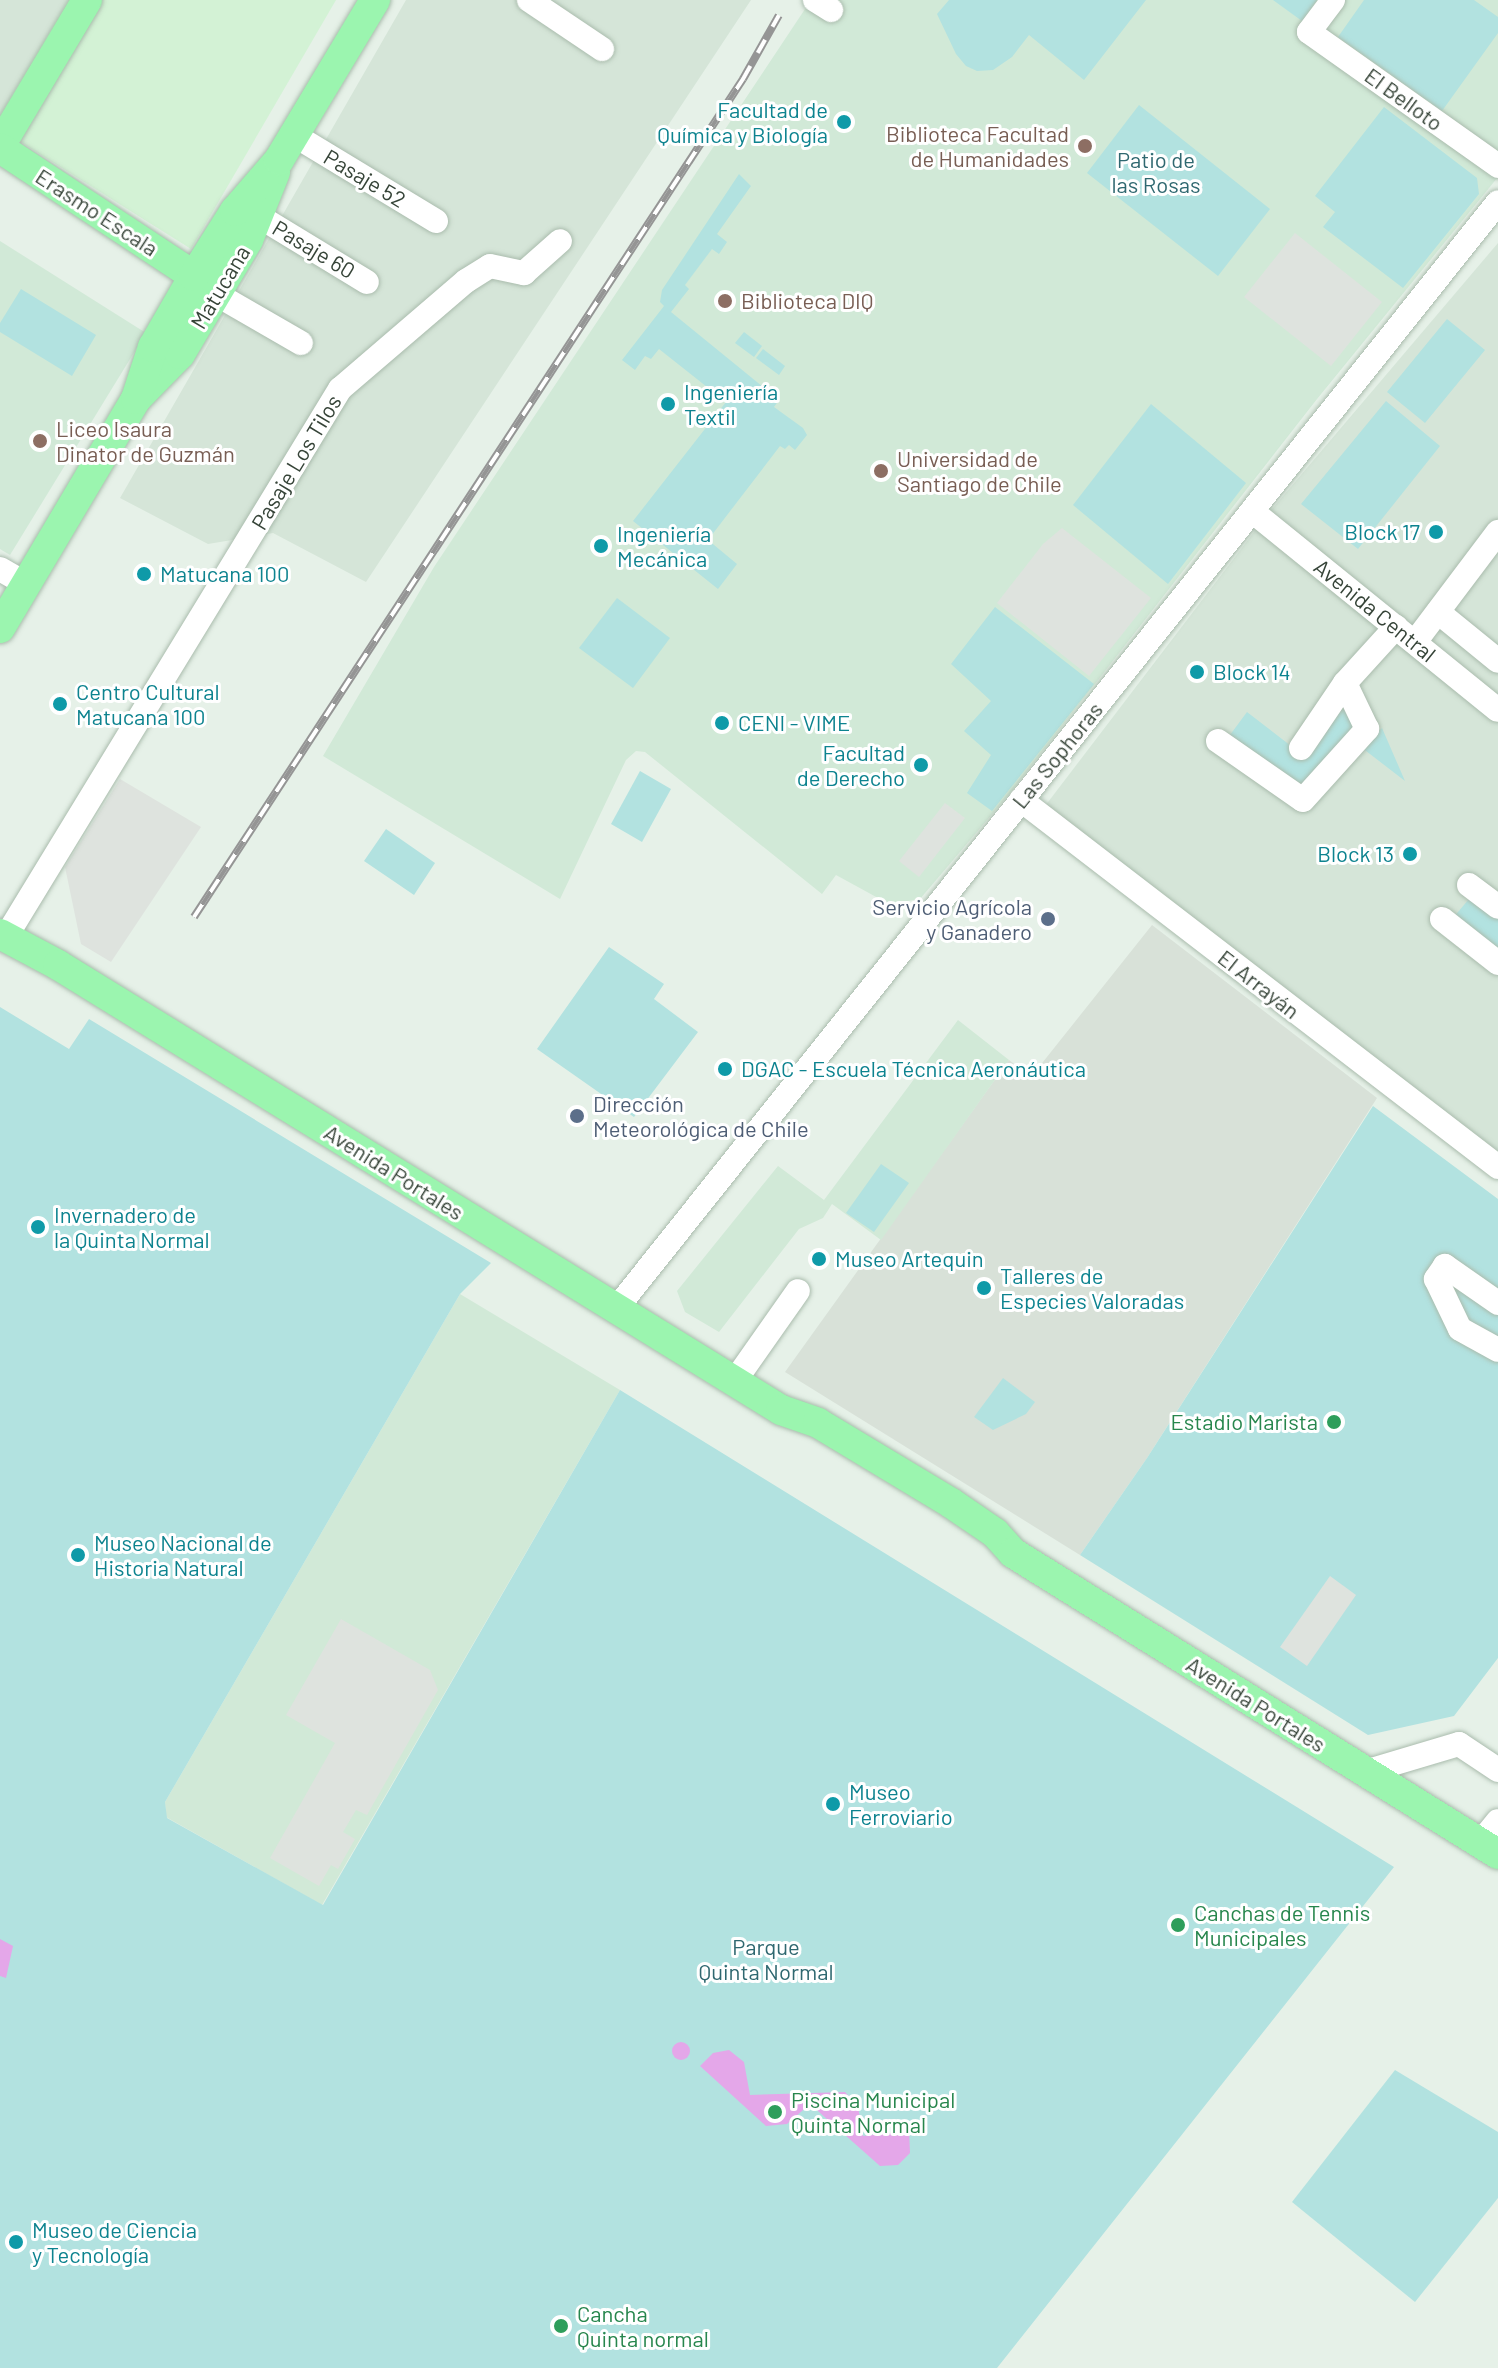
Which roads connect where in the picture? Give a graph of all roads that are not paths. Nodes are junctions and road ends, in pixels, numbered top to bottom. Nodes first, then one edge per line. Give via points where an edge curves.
1 (87, 0) edge
2 (375, 0) edge
3 (529, 0) edge
4 (1333, 0) edge
5 (602, 49) dead end
6 (0, 147) edge
7 (286, 148) junction
8 (1498, 166) edge
9 (1498, 202) edge
10 (260, 217) junction
11 (436, 221) dead end
12 (560, 241) dead end
13 (367, 282) dead end
14 (205, 294) junction
15 (301, 343) dead end
16 (1252, 511) junction
17 (1498, 532) edge
18 (0, 569) edge
19 (26, 584) junction
20 (1438, 612) junction
21 (0, 628) edge
22 (1405, 635) junction
23 (1498, 661) edge
24 (1345, 683) junction
25 (1498, 710) edge
26 (1218, 741) dead end
27 (1301, 748) dead end
28 (1021, 800) junction
29 (1469, 885) dead end
30 (1498, 907) edge
31 (1442, 919) dead end
32 (2, 932) edge
33 (1498, 963) edge
34 (1498, 1167) edge
35 (798, 1291) dead end
36 (1498, 1303) edge
37 (616, 1309) junction
38 (1498, 1350) edge
39 (734, 1382) junction
40 (1498, 1770) edge
41 (1365, 1772) junction
42 (1492, 1840) edge

1 - 6 main road
2 - 7 main road, Matucana
3 - 5 street
4 - 8 street, El Belloto via 1309,32
6 - 14 main road, Erasmo Escala
7 - 10 main road, Matucana
7 - 11 street, Pasaje 52
7 - 14 main road, Matucana via 235,211
9 - 16 street, Las Sophoras
10 - 13 street, Pasaje 60
10 - 14 main road, Matucana
12 - 32 street, Pasaje Los Tilos via 524,273 490,266 466,281 340,389
14 - 15 street
14 - 19 main road, Matucana via 170,367 136,399
16 - 22 street, Avenida Central
16 - 28 street, Las Sophoras
17 - 20 street
18 - 19 street
19 - 21 main road, Matucana
20 - 22 street
20 - 23 street
22 - 24 street
22 - 25 street, Avenida Central
24 - 26 street via 1367,729 1303,800
24 - 27 street
28 - 34 street, El Arrayán
28 - 37 street, Las Sophoras
29 - 30 street
31 - 33 street
32 - 37 main road, Avenida Portales
35 - 39 street
36 - 38 street via 1445,1266 1436,1279 1460,1329
37 - 39 main road, Avenida Portales
39 - 41 main road, Avenida Portales via 781,1410 818,1423 937,1495 995,1533 1013,1553
40 - 41 street via 1459,1744
41 - 42 main road, Avenida Portales

